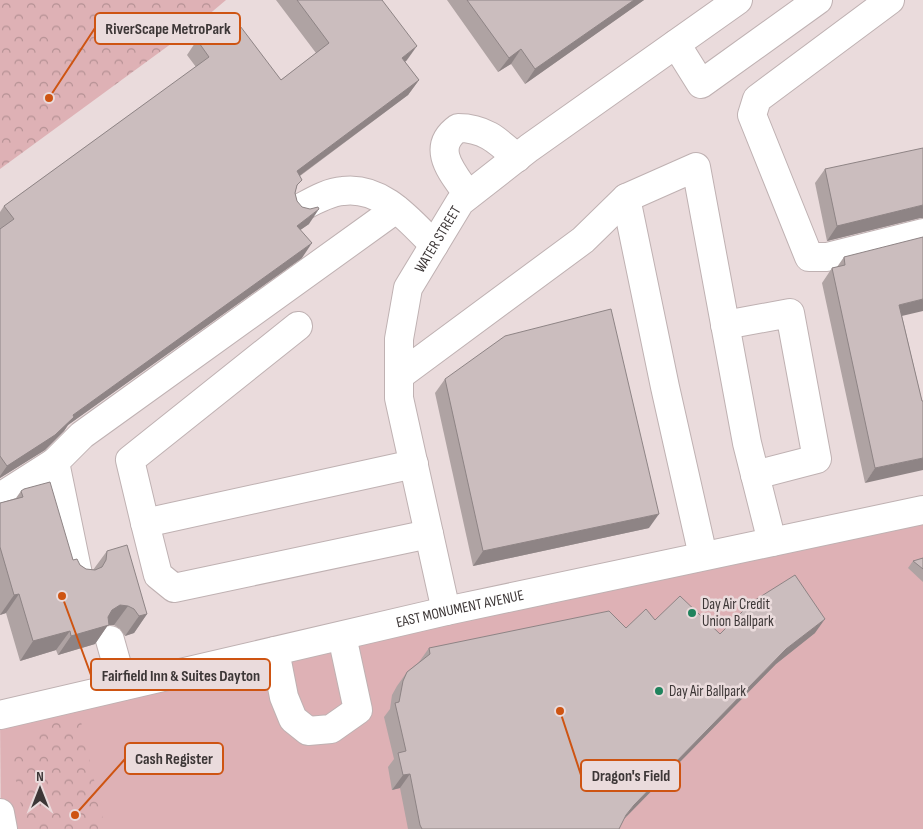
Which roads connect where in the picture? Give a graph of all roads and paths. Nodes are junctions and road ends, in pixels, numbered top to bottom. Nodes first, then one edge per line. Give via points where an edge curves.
1 (738, 0) edge
2 (818, 0) edge
3 (890, 0) edge
4 (676, 44) junction
5 (517, 158) junction
6 (468, 195) junction
7 (626, 198) junction
8 (300, 208) edge
9 (396, 209) junction
10 (923, 233) edge
11 (434, 245) junction
12 (725, 325) junction
13 (298, 326) dead end
14 (400, 376) junction
15 (55, 462) junction
16 (414, 464) junction
17 (755, 475) junction
18 (0, 497) edge
19 (923, 510) edge
20 (145, 522) junction
21 (429, 534) junction
22 (772, 542) junction
23 (703, 556) junction
24 (78, 574) edge
25 (446, 611) junction
26 (342, 636) junction
27 (110, 640) edge
28 (275, 651) junction
29 (123, 686) junction
30 (0, 715) edge
31 (0, 813) edge
32 (3, 829) edge

1 - 4 main road, WATER STREET
2 - 4 main road via 701,84
3 - 10 main road via 757,98 752,115 809,257 827,257
4 - 5 main road, WATER STREET
5 - 6 main road, WATER STREET
5 - 6 main road via 482,131 458,128 450,134 444,153 446,163
6 - 11 main road, WATER STREET via 460,202
7 - 12 main road via 696,167
7 - 14 main road via 583,240
7 - 23 main road
8 - 9 main road via 344,190 367,192
9 - 11 main road
9 - 15 main road via 82,435
11 - 14 main road, WATER STREET via 408,288 400,339
12 - 17 main road
12 - 17 main road via 790,313 817,459
13 - 20 main road via 130,460
14 - 16 main road, WATER STREET via 400,398
15 - 18 main road
15 - 24 main road
16 - 20 main road
16 - 21 main road, WATER STREET
17 - 22 main road
19 - 22 main road, EAST MONUMENT AVENUE
20 - 21 main road via 158,575 174,588
21 - 25 main road, WATER STREET
22 - 23 main road, EAST MONUMENT AVENUE
23 - 25 main road, EAST MONUMENT AVENUE
25 - 26 main road, EAST MONUMENT AVENUE
26 - 28 main road, EAST MONUMENT AVENUE
26 - 28 main road via 358,710 330,729 308,731 293,719 284,697
27 - 29 main road
28 - 29 main road, EAST MONUMENT AVENUE
29 - 30 main road, EAST MONUMENT AVENUE
31 - 32 main road

